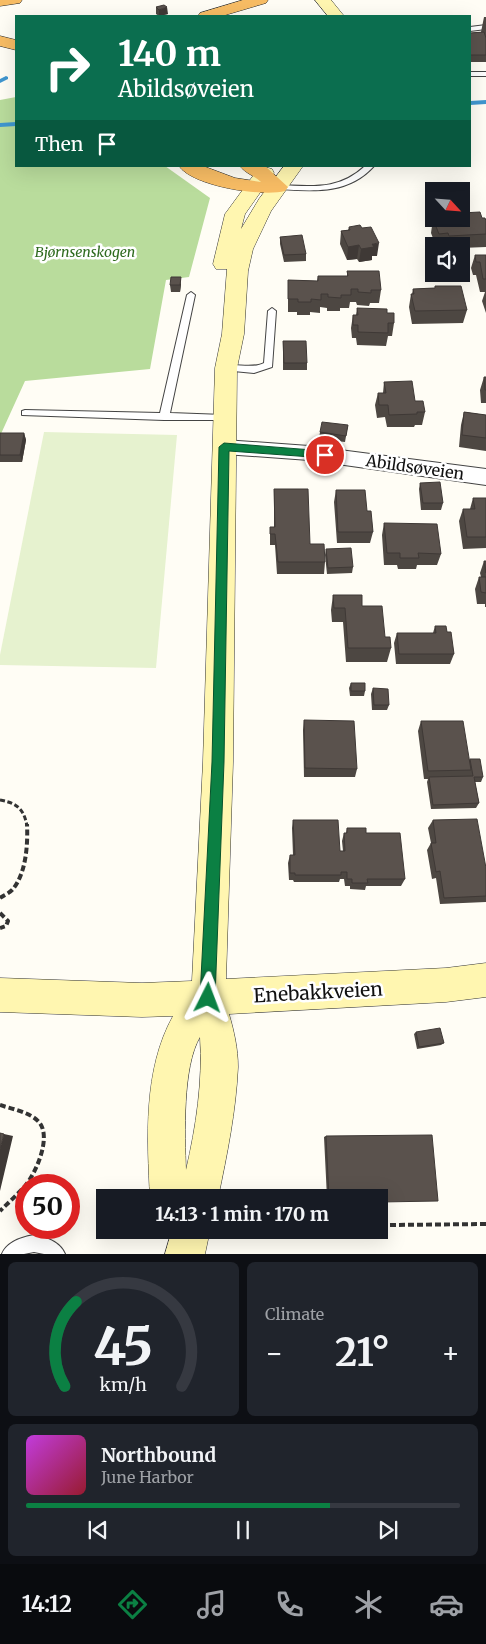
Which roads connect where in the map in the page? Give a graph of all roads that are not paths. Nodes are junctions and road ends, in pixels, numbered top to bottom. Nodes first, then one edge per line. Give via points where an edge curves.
1 (14, 0) edge
2 (260, 0) edge
3 (324, 0) edge
4 (0, 1) edge
5 (209, 15) edge
6 (335, 15) edge
7 (486, 26) edge
8 (471, 29) edge
9 (0, 41) edge
10 (15, 45) edge
11 (471, 74) edge
12 (486, 74) edge
13 (190, 167) edge
14 (291, 167) edge
15 (369, 167) edge
16 (263, 176) edge
17 (191, 294) dead end
18 (272, 311) dead end
19 (226, 368) junction
20 (25, 413) dead end
21 (164, 417) junction
22 (224, 418) junction
23 (224, 447) junction
24 (486, 477) edge
25 (486, 980) edge
26 (0, 995) edge
27 (208, 998) junction
28 (168, 1189) edge
29 (201, 1189) edge
30 (171, 1239) edge
31 (189, 1239) edge
32 (10, 1254) edge
33 (57, 1254) edge
34 (172, 1254) edge
35 (185, 1254) edge

1 - 4 highway
2 - 5 highway
3 - 6 main road
7 - 8 lane
9 - 10 highway
11 - 12 lane
13 - 16 highway via 224,182
14 - 16 main road
15 - 16 lane via 359,178 340,187 328,188
16 - 19 main road via 235,214 227,240 220,278 216,336
17 - 21 lane
18 - 19 lane via 269,365 263,369
19 - 22 main road
20 - 21 lane
21 - 22 lane
22 - 23 main road
23 - 24 street, Abildsøveien via 309,453
23 - 27 main road via 218,762
25 - 27 main road, Enebakkveien
26 - 27 main road, Enebakkveien via 142,1000
27 - 28 main road via 184,1031 173,1058 166,1148
27 - 29 main road via 220,1066 210,1149
30 - 34 main road
31 - 35 main road
32 - 33 lane via 28,1243 40,1243

